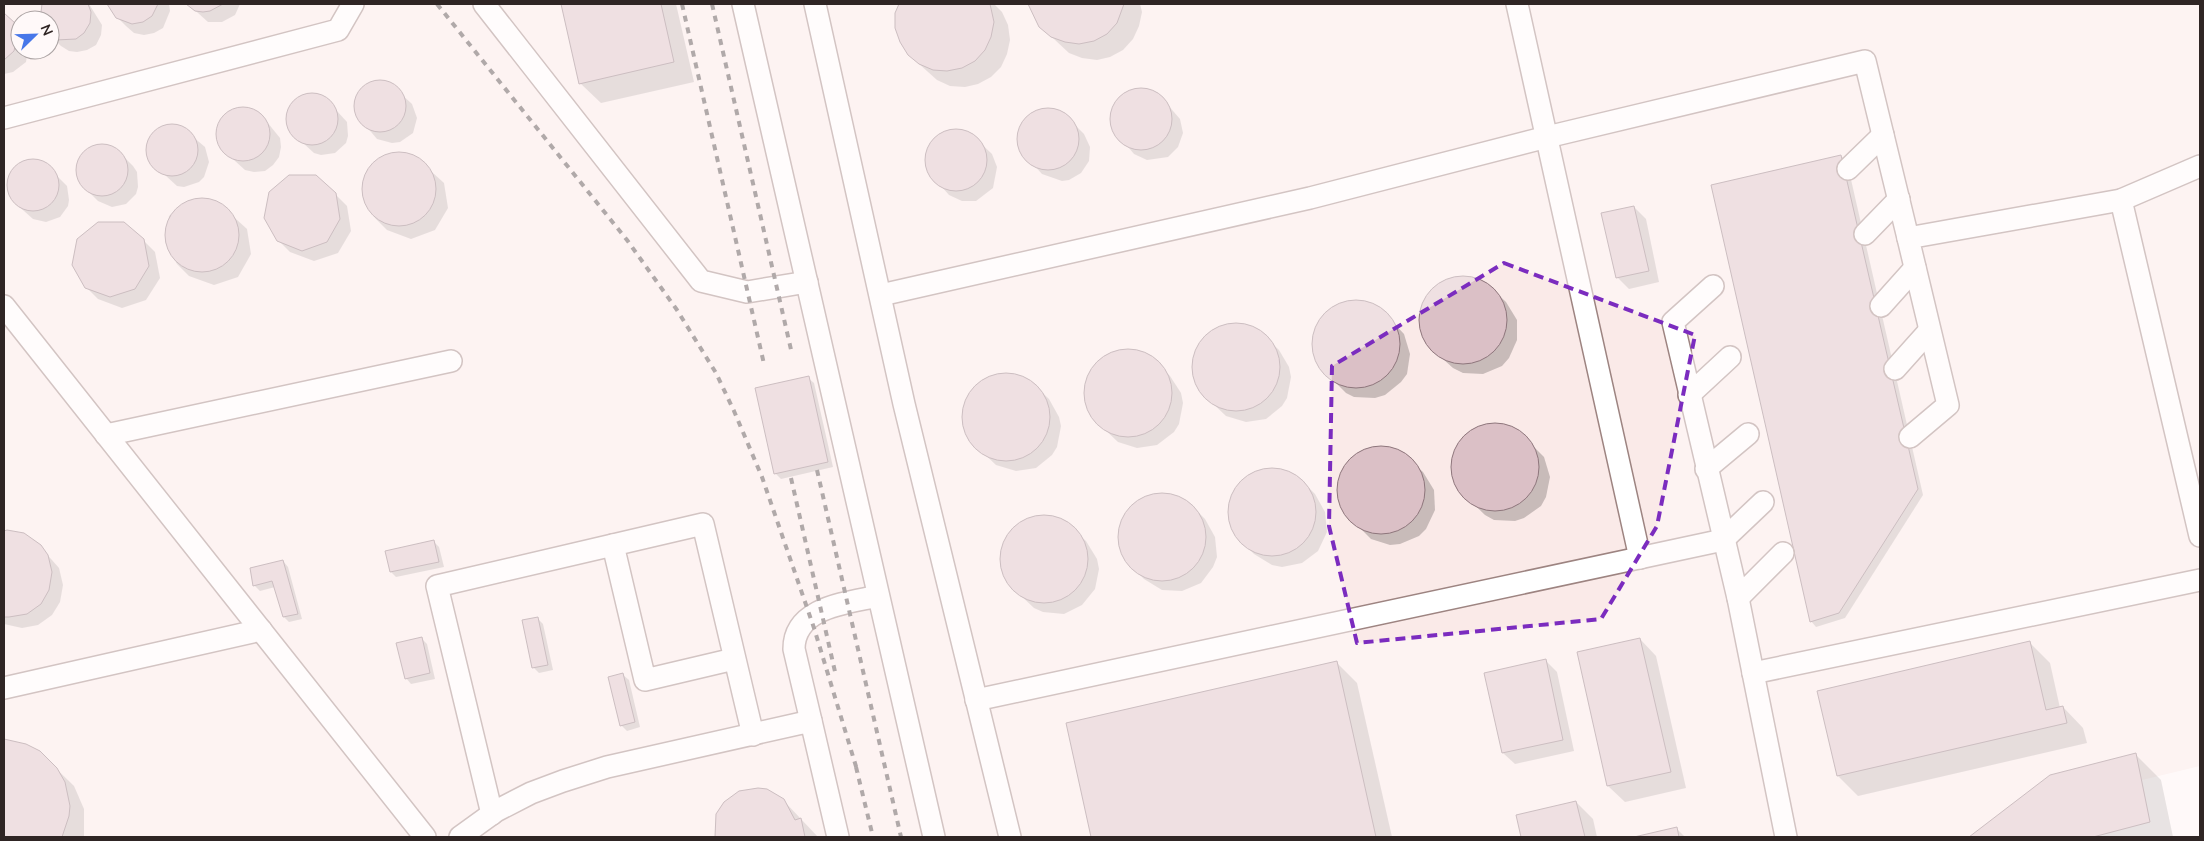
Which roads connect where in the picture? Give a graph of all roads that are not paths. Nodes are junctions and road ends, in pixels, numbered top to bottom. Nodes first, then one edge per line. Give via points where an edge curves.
1 (353, 4) edge
2 (484, 4) edge
3 (743, 4) edge
4 (815, 4) edge
5 (1517, 4) edge
6 (4, 118) edge
7 (1883, 135) junction
8 (1547, 137) junction
9 (2200, 166) edge
10 (1848, 169) dead end
11 (1899, 199) junction
12 (2120, 200) junction
13 (1865, 234) dead end
14 (1908, 238) junction
15 (1914, 268) junction
16 (807, 282) junction
17 (1714, 286) dead end
18 (881, 295) junction
19 (4, 306) edge
20 (1881, 306) dead end
21 (1929, 331) junction
22 (1730, 357) dead end
23 (451, 361) dead end
24 (1895, 369) dead end
25 (1689, 395) junction
26 (1748, 434) dead end
27 (106, 435) junction
28 (1910, 437) dead end
29 (1706, 469) junction
30 (1763, 502) dead end
31 (2200, 536) edge
32 (1723, 540) junction
33 (613, 545) junction
34 (1783, 553) dead end
35 (1640, 558) junction
36 (2200, 580) edge
37 (878, 596) junction
38 (1738, 598) junction
39 (261, 630) junction
40 (734, 659) junction
41 (1753, 673) junction
42 (4, 688) edge
43 (976, 700) junction
44 (811, 722) junction
45 (753, 734) junction
46 (492, 814) junction
47 (425, 837) edge
48 (460, 837) edge
49 (838, 837) edge
50 (934, 837) edge
51 (1010, 837) edge
52 (1786, 837) edge

1 - 6 lane via 338,30
2 - 16 lane via 701,281 747,292
3 - 16 lane
4 - 18 lane
5 - 8 lane
7 - 8 lane via 1865,61
7 - 10 lane
7 - 11 lane
8 - 18 lane via 1310,198
8 - 35 lane
9 - 12 lane
11 - 13 lane
11 - 14 lane
12 - 14 lane
12 - 31 lane
14 - 15 lane
15 - 20 lane
15 - 21 lane
16 - 37 lane
17 - 25 lane via 1673,322
18 - 43 lane via 904,404
19 - 27 lane
21 - 24 lane
21 - 28 lane via 1948,405
22 - 25 lane
23 - 27 lane
25 - 29 lane
26 - 29 lane
27 - 39 lane
29 - 32 lane
30 - 32 lane
32 - 35 lane
32 - 38 lane
33 - 40 lane via 645,680
33 - 40 lane via 703,524
33 - 46 lane via 437,586
34 - 38 lane
35 - 43 lane
36 - 41 lane
37 - 44 lane via 820,611 800,625 794,649
37 - 50 lane
38 - 41 lane
39 - 42 lane
39 - 47 lane
40 - 45 lane
41 - 52 lane
43 - 51 lane
44 - 45 lane
44 - 49 lane
45 - 46 lane via 598,770 531,793
46 - 48 lane

